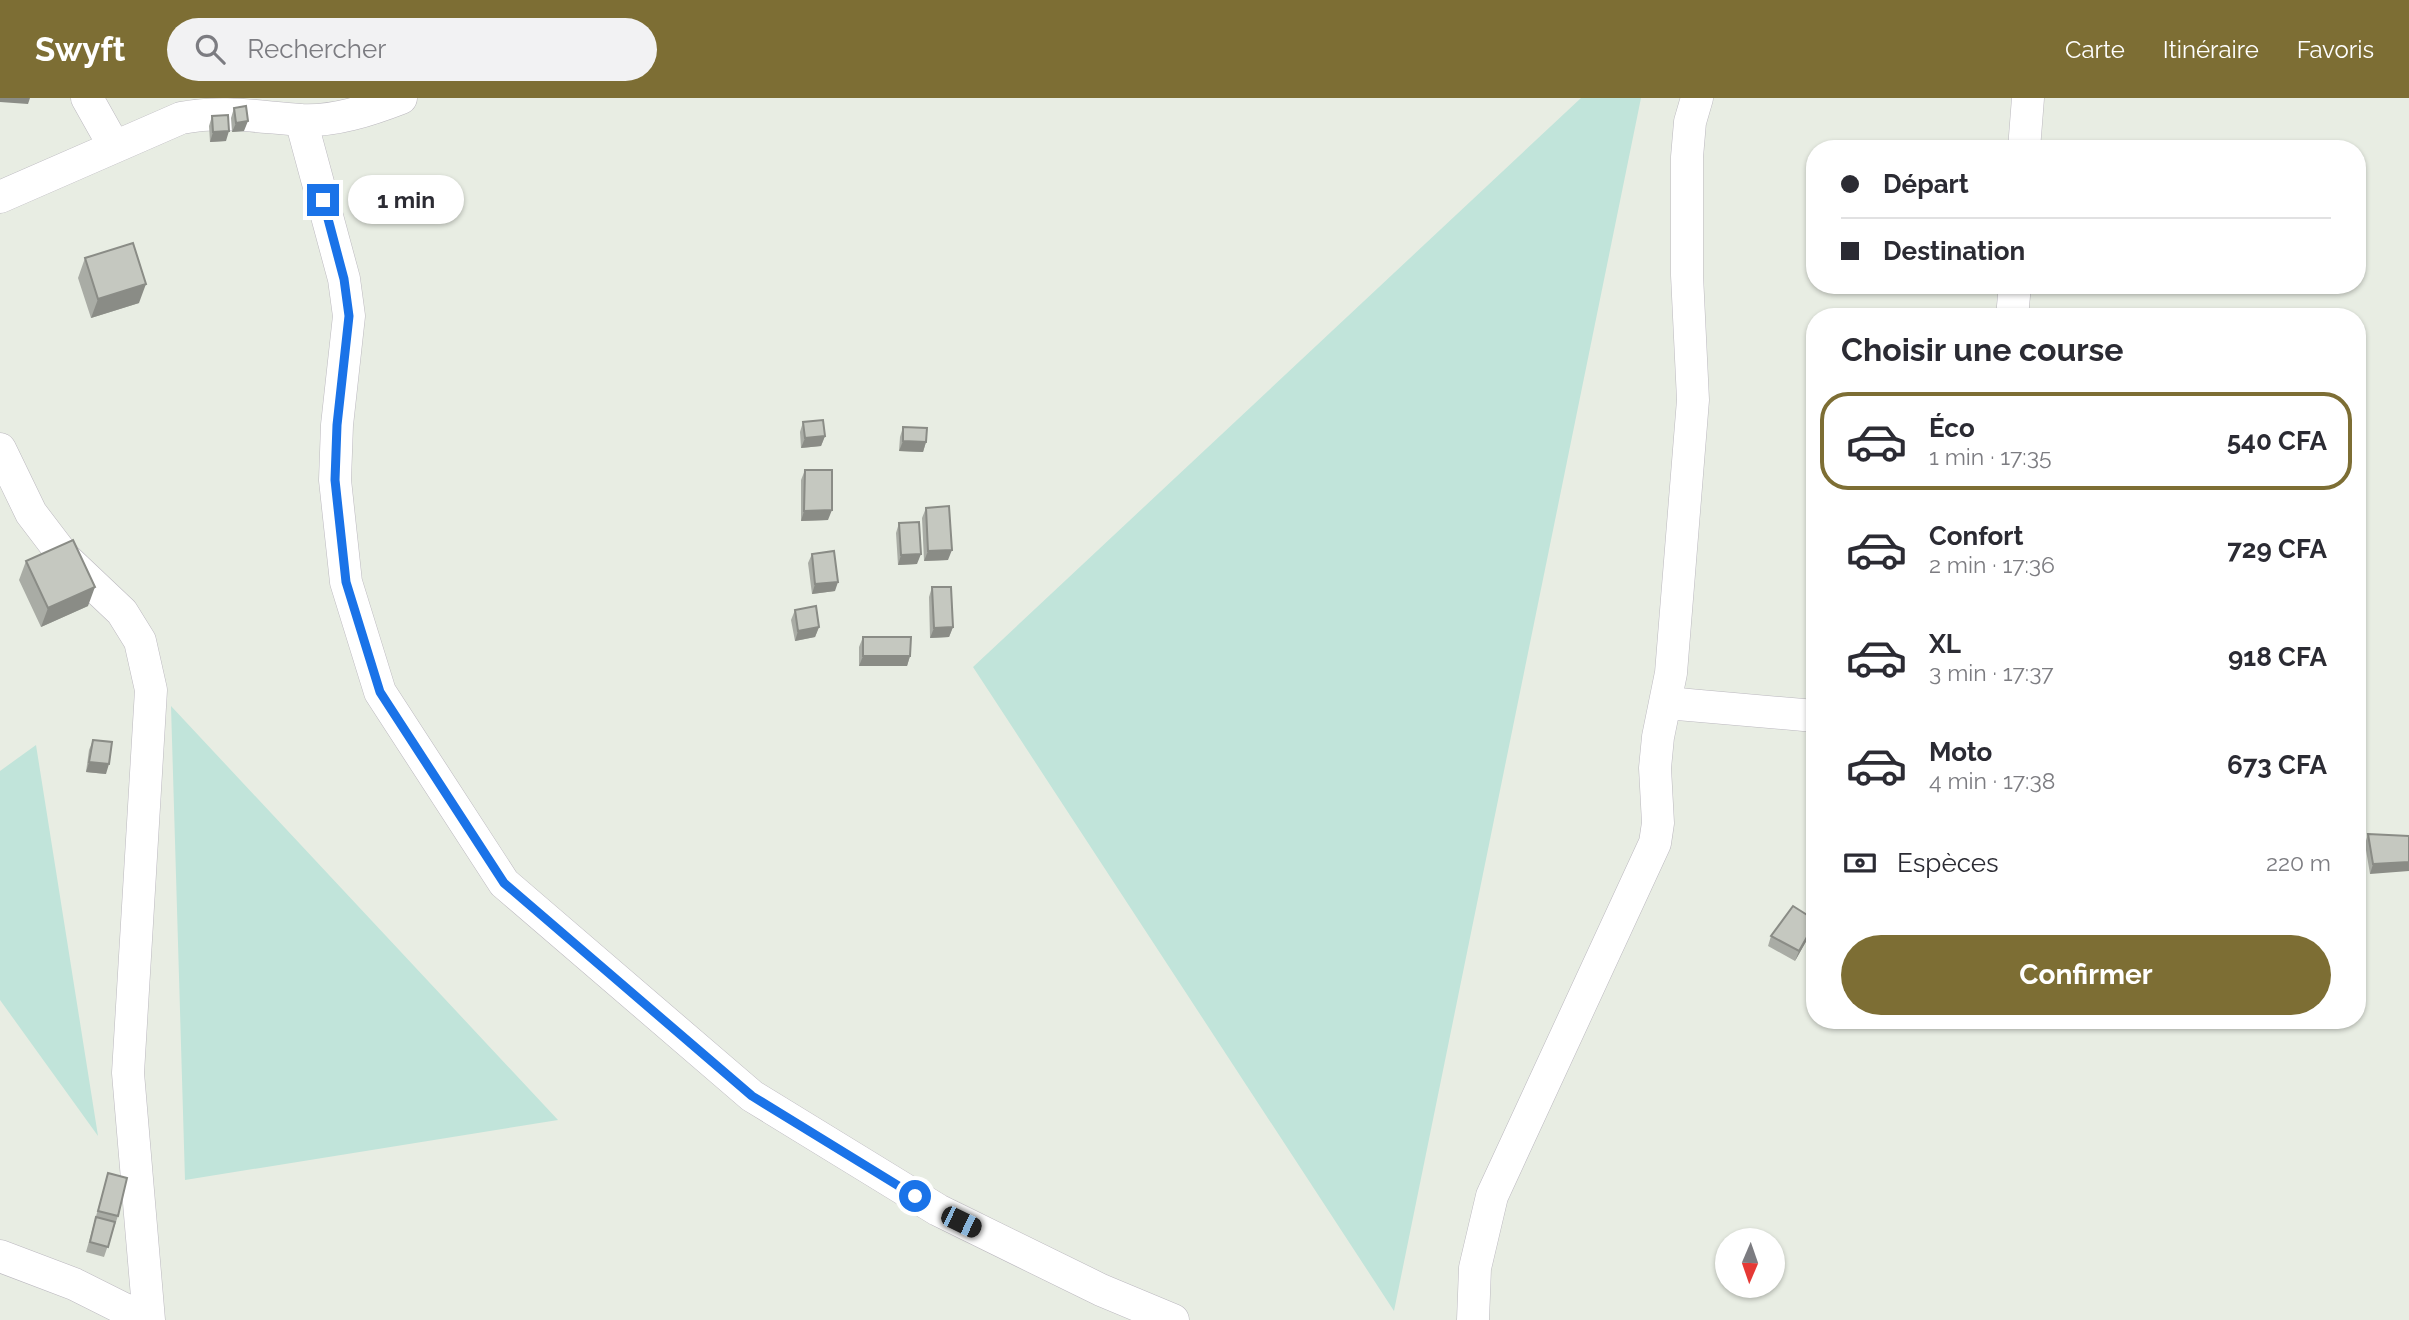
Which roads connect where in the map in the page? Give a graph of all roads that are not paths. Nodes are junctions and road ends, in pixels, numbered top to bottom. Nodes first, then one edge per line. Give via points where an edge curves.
1 (87, 98) edge
2 (401, 98) edge
3 (1697, 98) edge
4 (2028, 98) edge
5 (301, 120) junction
6 (2025, 140) edge
7 (114, 146) junction
8 (0, 197) edge
9 (0, 449) edge
10 (1666, 703) junction
11 (1806, 715) edge
12 (0, 1256) edge
13 (147, 1320) edge
14 (1172, 1320) edge
15 (1473, 1320) edge

1 - 7 street
2 - 5 street via 350,114
3 - 10 street via 1687,157 1693,400
4 - 6 street
5 - 7 street via 210,113 181,118
5 - 14 street via 344,279 349,316 335,480 346,582 380,692 504,883 752,1096 938,1210
7 - 8 street
9 - 13 street via 31,513 66,559 121,612 140,641 151,690 128,1073
10 - 11 street
10 - 15 street via 1656,758 1655,843 1492,1196 1475,1268
12 - 13 street via 74,1284

